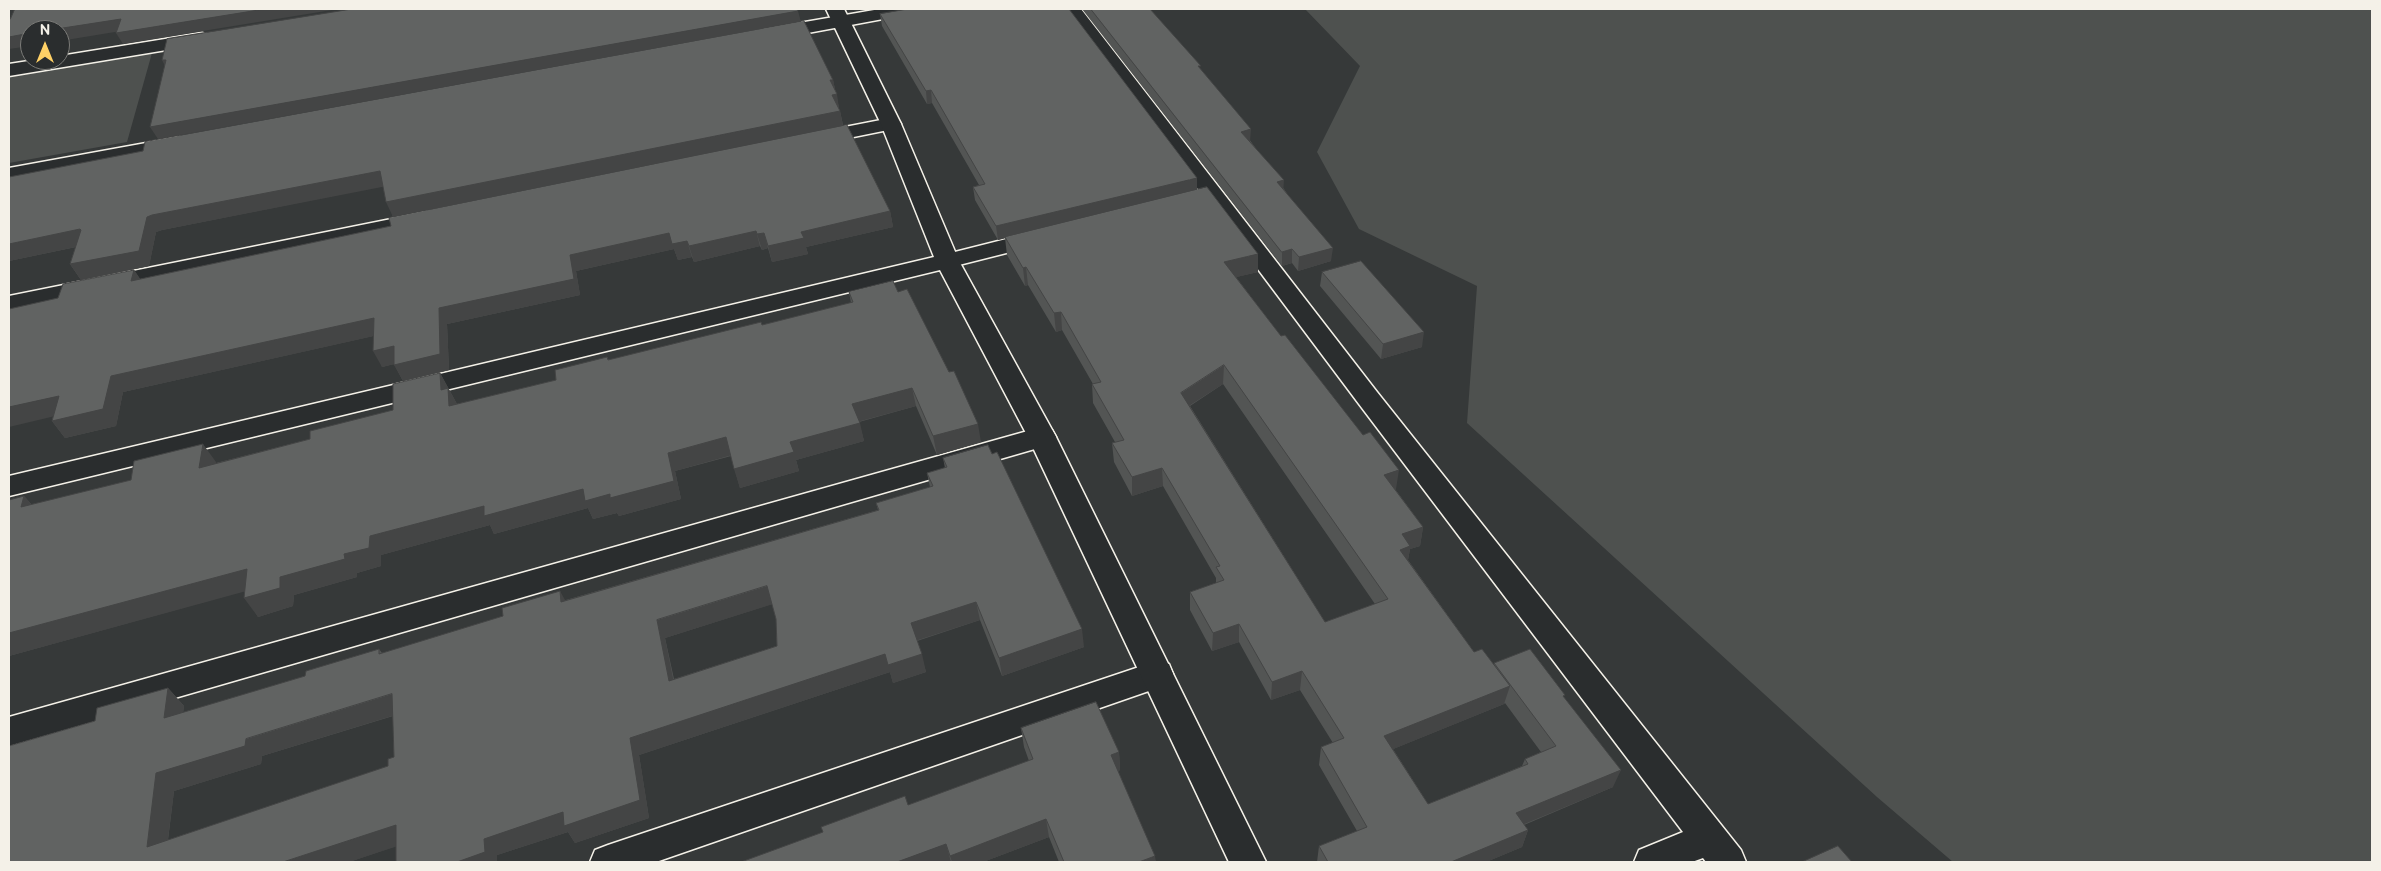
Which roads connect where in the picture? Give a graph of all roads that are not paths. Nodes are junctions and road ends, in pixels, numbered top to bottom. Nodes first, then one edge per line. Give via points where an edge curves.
1 (910, 9) edge
2 (1072, 9) edge
3 (838, 15) edge
4 (224, 35) edge
5 (753, 37) edge
6 (9, 70) edge
7 (891, 124) junction
8 (195, 140) edge
9 (794, 144) edge
10 (9, 175) edge
11 (445, 215) edge
12 (1061, 232) edge
13 (947, 261) junction
14 (9, 304) edge
15 (1042, 437) junction
16 (9, 486) edge
17 (1157, 674) junction
18 (9, 732) edge
19 (1719, 850) edge
20 (608, 862) edge
21 (1248, 862) edge
22 (1652, 862) edge

1 - 3 street
2 - 19 street via 1204,197 1368,398
3 - 5 street
3 - 7 street
4 - 6 street
7 - 9 street
7 - 13 street
8 - 10 street
11 - 14 street
12 - 13 street
13 - 15 street
13 - 16 street
15 - 17 street
15 - 18 street
17 - 20 street
17 - 21 street
19 - 22 street

